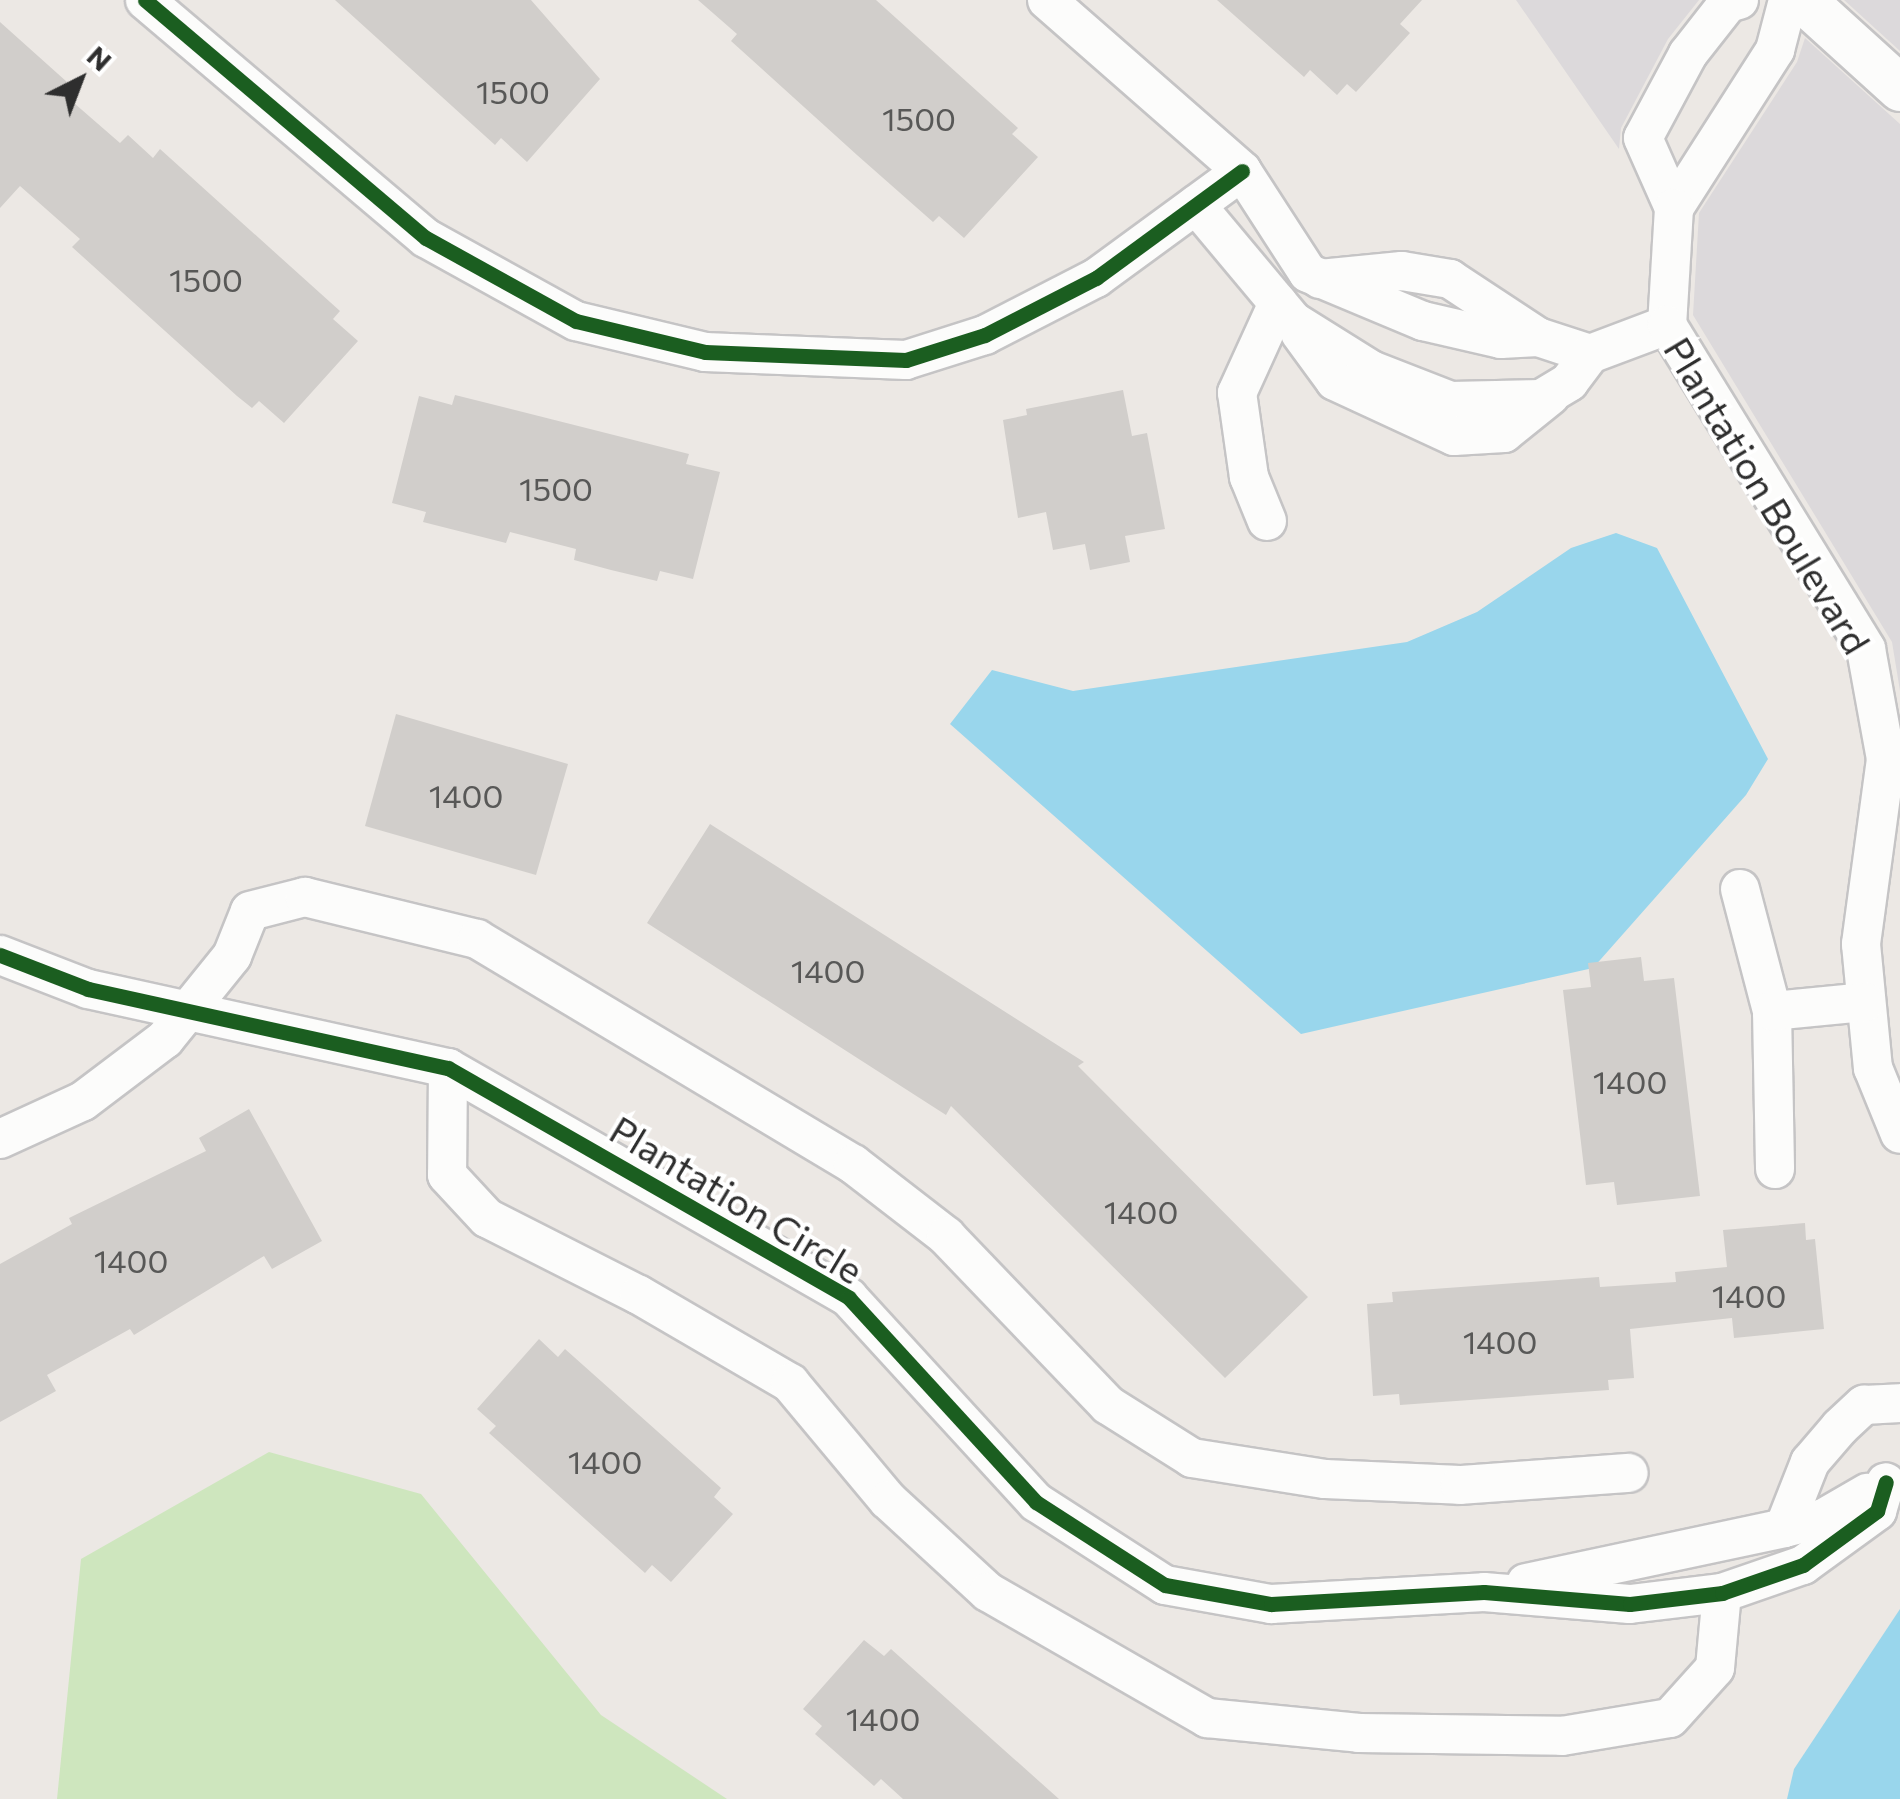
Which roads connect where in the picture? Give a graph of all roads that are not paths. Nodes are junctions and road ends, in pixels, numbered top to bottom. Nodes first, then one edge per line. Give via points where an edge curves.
1 (146, 0) edge
2 (1047, 0) edge
3 (1739, 0) edge
4 (1788, 0) edge
5 (1804, 0) edge
6 (1900, 88) edge
7 (1242, 171) junction
8 (1196, 205) junction
9 (1674, 208) junction
10 (1282, 308) junction
11 (1667, 325) junction
12 (1580, 368) junction
13 (1267, 520) dead end
14 (1740, 889) dead end
15 (0, 955) edge
16 (1866, 1002) junction
17 (190, 1009) junction
18 (1772, 1011) junction
19 (448, 1068) junction
20 (1900, 1134) edge
21 (0, 1139) edge
22 (1775, 1169) dead end
23 (1900, 1404) edge
24 (1629, 1473) dead end
25 (1893, 1475) edge
26 (1784, 1528) junction
27 (1484, 1592) junction
28 (1722, 1593) junction

1 - 8 street via 426,238 576,321 705,352 906,360 985,335 1096,278
2 - 7 street
3 - 9 street, Plantation Boulevard via 1728,2 1688,54 1644,138
4 - 9 street, Plantation Boulevard via 1776,50
5 - 6 street
7 - 8 street
7 - 12 street via 1283,243 1320,280 1424,321 1501,339 1538,336
8 - 10 street
9 - 11 street, Plantation Boulevard
10 - 12 street via 1371,370 1452,401 1541,400
10 - 13 street via 1237,393 1249,477
11 - 12 street
11 - 16 street, Plantation Boulevard via 1866,649 1886,758 1860,944
14 - 18 street
15 - 17 street, Plantation Circle via 88,989
16 - 18 street
16 - 20 street, Plantation Boulevard via 1873,1068
17 - 19 street, Plantation Circle
17 - 21 street via 165,1039 83,1101
17 - 24 street via 232,956 250,912 305,897 477,939 853,1164 946,1236 1108,1405 1192,1458 1325,1479 1460,1485
18 - 22 street
19 - 27 street, Plantation Circle via 849,1298 1036,1502 1165,1585 1271,1604
19 - 28 street via 448,1175 487,1218 639,1295 790,1383 888,1500 988,1592 1207,1718 1359,1733 1562,1736 1670,1718 1715,1668
23 - 26 street via 1864,1406 1840,1428 1810,1462
25 - 26 street via 1824,1518
25 - 28 street via 1877,1511 1803,1566
26 - 27 street
27 - 28 street via 1630,1604

